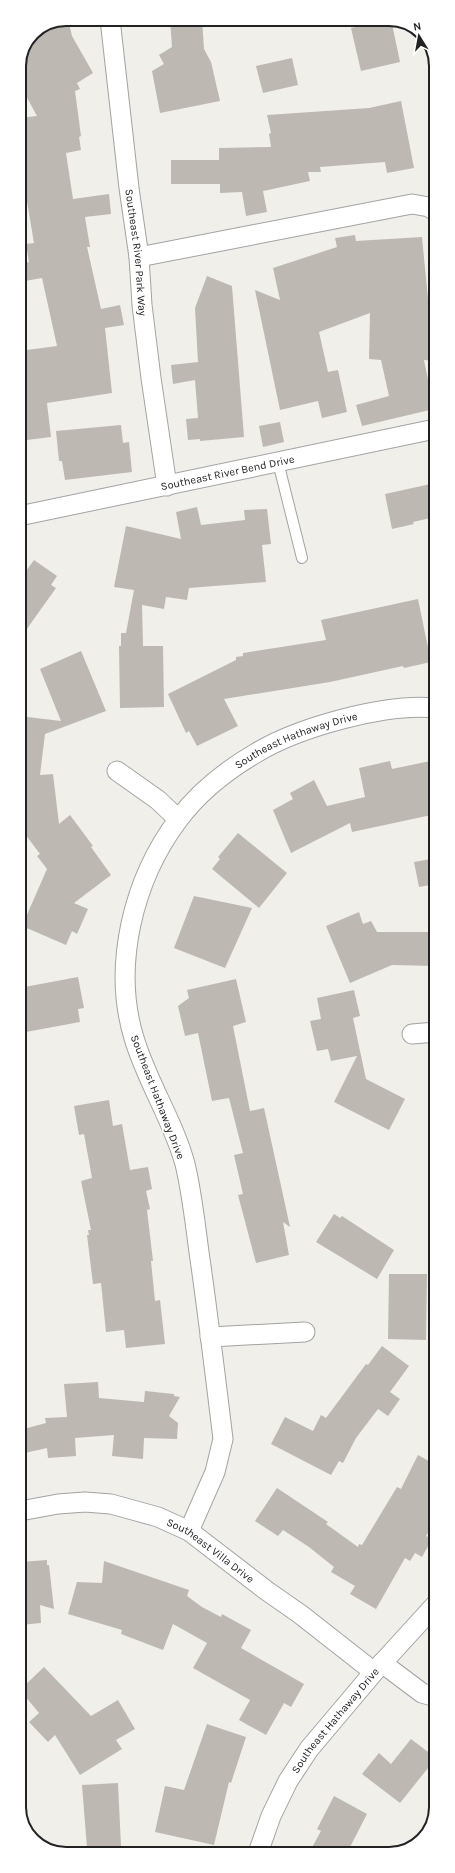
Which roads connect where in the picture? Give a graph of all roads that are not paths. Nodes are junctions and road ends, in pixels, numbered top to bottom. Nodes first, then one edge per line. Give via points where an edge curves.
1 (111, 26) edge
2 (429, 207) edge
3 (139, 257) junction
4 (429, 430) edge
5 (278, 462) junction
6 (166, 486) junction
7 (26, 515) edge
8 (302, 558) dead end
9 (429, 708) edge
10 (117, 771) dead end
11 (178, 819) junction
12 (429, 1033) edge
13 (412, 1034) dead end
14 (305, 1332) dead end
15 (210, 1337) junction
16 (26, 1510) edge
17 (189, 1531) junction
18 (429, 1612) edge
19 (378, 1667) junction
20 (429, 1695) edge
21 (260, 1847) edge

1 - 3 street, Southeast River Park Way
2 - 3 street via 412,204
3 - 6 street, Southeast River Park Way via 149,364
4 - 5 street, Southeast River Bend Drive
5 - 6 street, Southeast River Bend Drive
5 - 8 lane
6 - 7 street, Southeast River Bend Drive
9 - 11 street, Southeast Hathaway Drive via 383,710 286,737 236,765 201,794
10 - 11 street via 158,800
11 - 15 street, Southeast Hathaway Drive via 148,871 134,913 128,942 126,987 134,1039 170,1121 185,1166
12 - 13 street
14 - 15 street
15 - 17 street, Southeast Hathaway Drive via 223,1439 215,1472
16 - 17 street, Southeast Villa Drive via 85,1502 112,1504 158,1517
17 - 19 street, Southeast Villa Drive via 267,1591
18 - 19 street, Southeast Hathaway Drive
19 - 20 street, Southeast Villa Drive
19 - 21 street, Southeast Hathaway Drive via 309,1749 288,1781 271,1816

